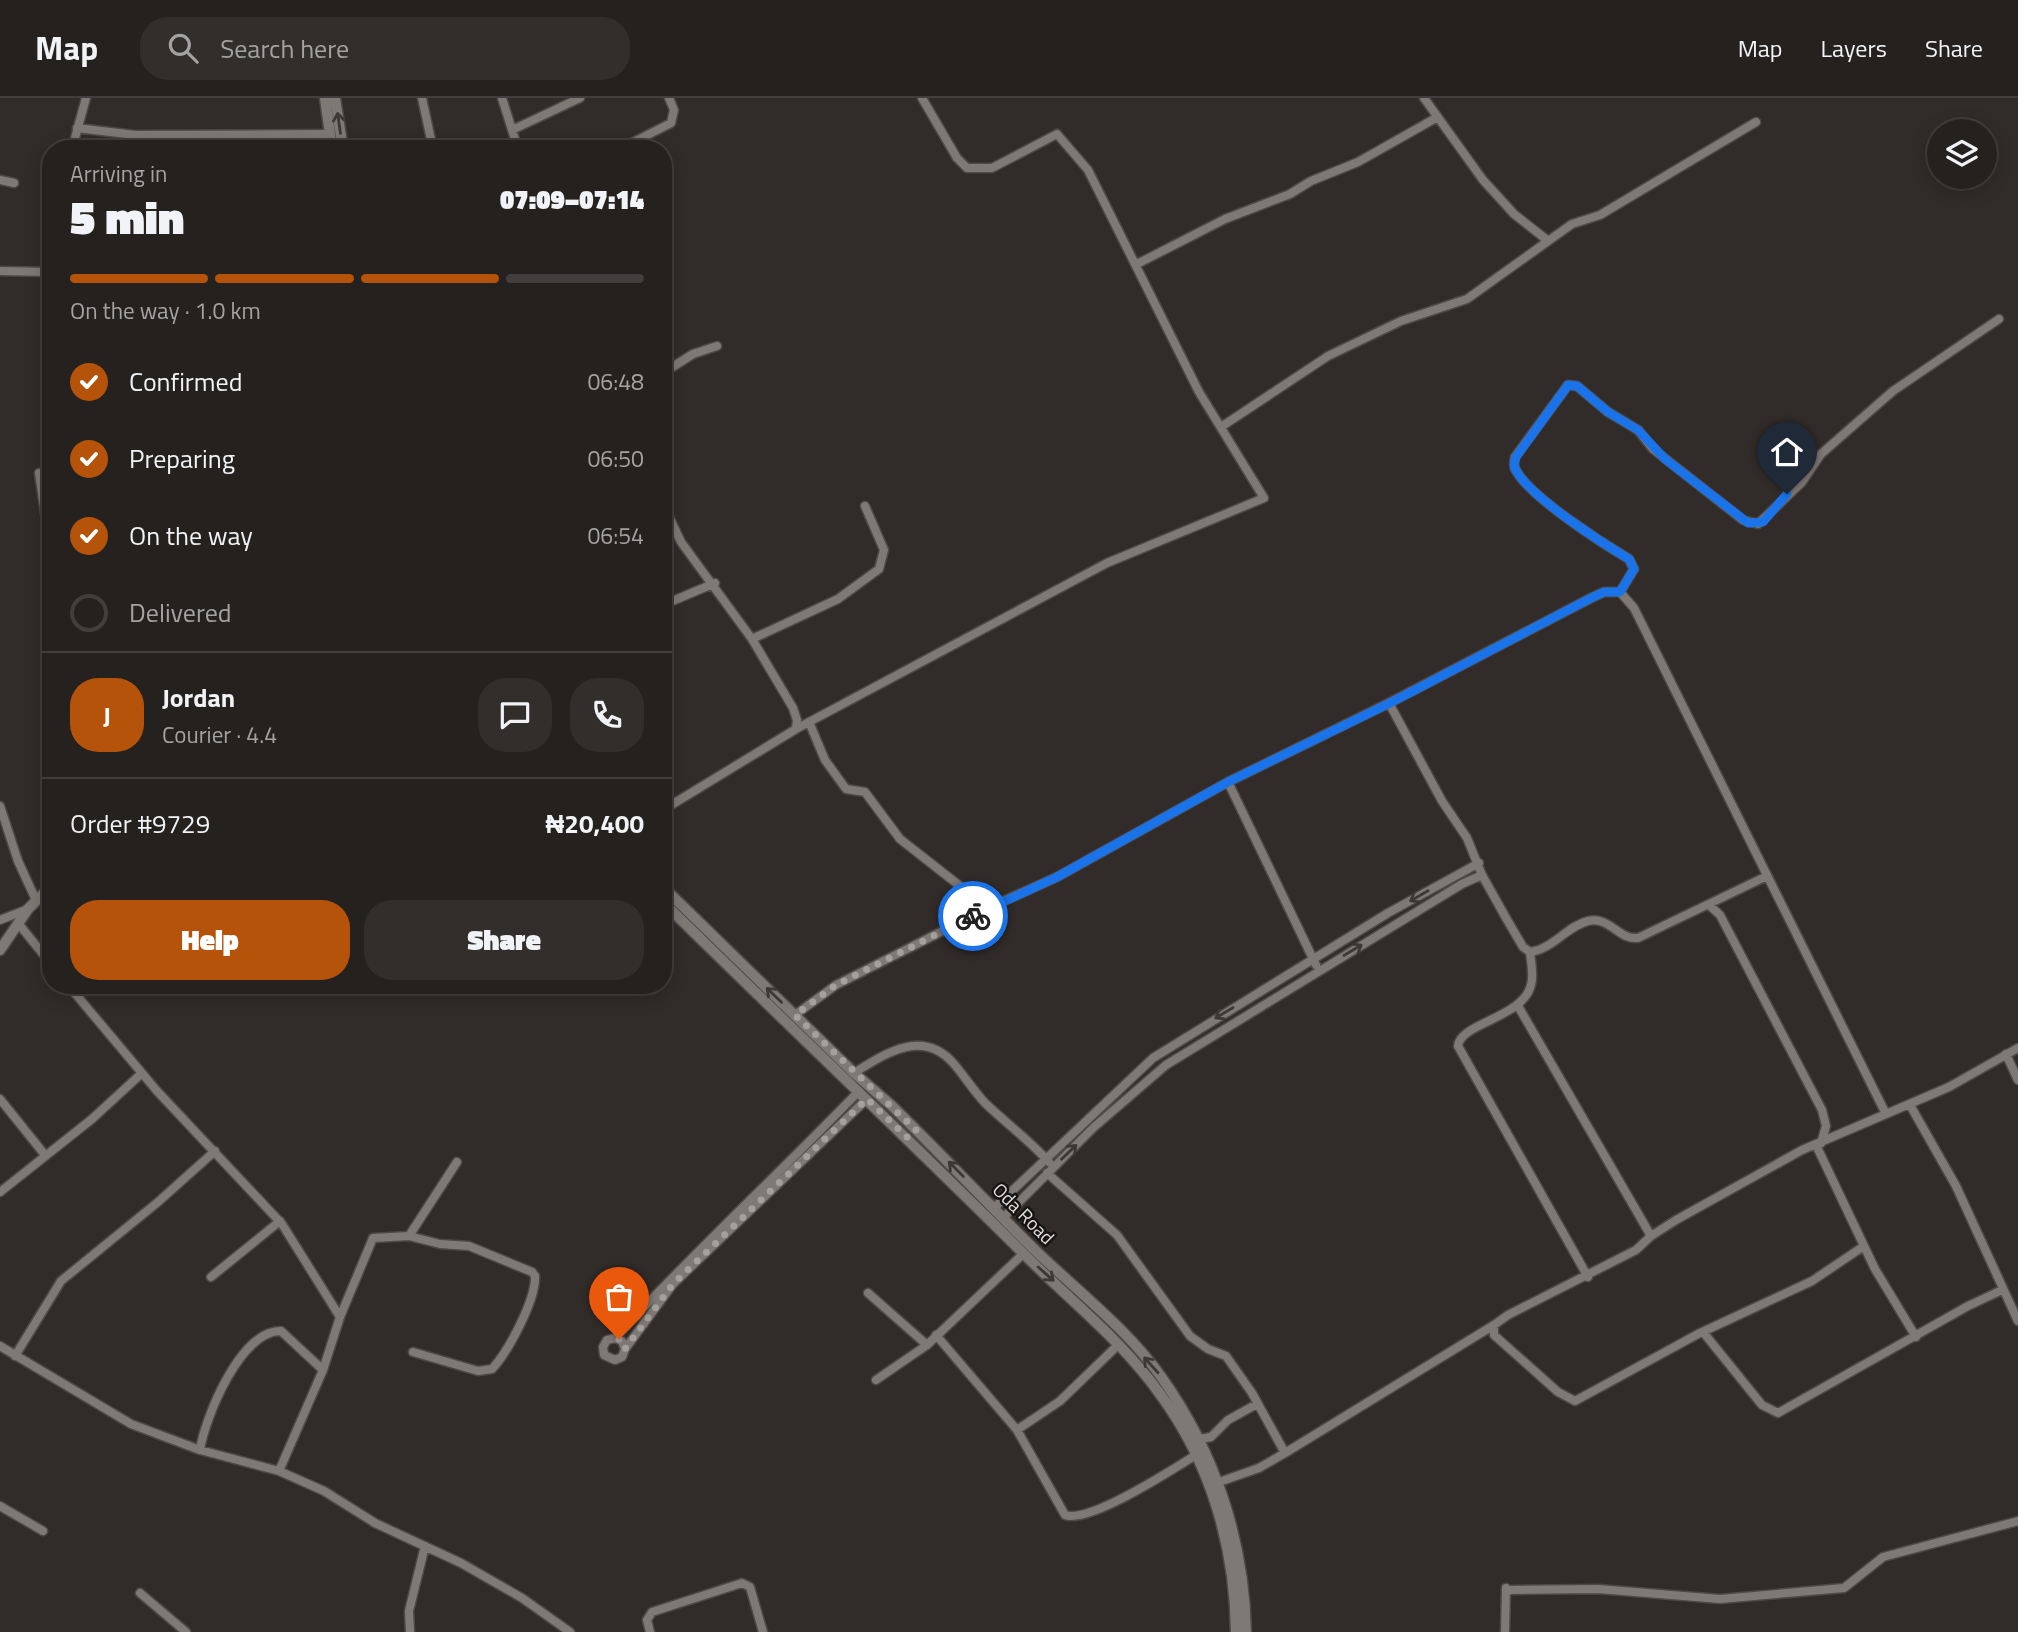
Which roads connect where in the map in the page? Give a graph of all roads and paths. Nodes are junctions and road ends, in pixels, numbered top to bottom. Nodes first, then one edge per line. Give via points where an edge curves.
1 (86, 98) edge
2 (325, 98) edge
3 (335, 98) edge
4 (422, 98) edge
5 (502, 98) edge
6 (580, 98) edge
7 (669, 98) edge
8 (922, 98) edge
9 (1424, 98) edge
10 (1436, 118) junction
11 (1756, 122) dead end
12 (78, 128) junction
13 (512, 130) junction
14 (330, 134) junction
15 (75, 140) edge
16 (331, 140) edge
17 (342, 140) edge
18 (431, 140) edge
19 (515, 140) edge
20 (638, 140) edge
21 (0, 180) edge
22 (14, 183) dead end
23 (1547, 240) junction
24 (1137, 264) junction
25 (0, 271) edge
26 (42, 272) edge
27 (1999, 319) dead end
28 (717, 346) dead end
29 (672, 367) edge
30 (1221, 427) junction
31 (39, 473) dead end
32 (42, 493) edge
33 (865, 506) dead end
34 (672, 523) edge
35 (715, 583) junction
36 (1620, 592) junction
37 (672, 601) edge
38 (752, 639) junction
39 (1390, 703) junction
40 (809, 722) junction
41 (796, 729) junction
42 (1228, 782) junction
43 (672, 805) edge
44 (0, 806) edge
45 (1479, 863) junction
46 (1482, 875) junction
47 (1767, 876) junction
48 (42, 894) edge
49 (672, 896) edge
50 (36, 900) junction
51 (1709, 905) junction
52 (988, 908) junction
53 (28, 909) junction
54 (672, 911) edge
55 (0, 920) edge
56 (18, 923) junction
57 (0, 950) edge
58 (1530, 952) junction
59 (42, 953) edge
60 (1314, 961) junction
61 (1320, 970) junction
62 (76, 994) edge
63 (1518, 1006) junction
64 (795, 1015) junction
65 (2018, 1048) edge
66 (1166, 1050) junction
67 (2006, 1054) junction
68 (1172, 1061) junction
69 (142, 1073) junction
70 (854, 1073) junction
71 (2018, 1080) edge
72 (863, 1095) junction
73 (0, 1099) edge
74 (1910, 1105) junction
75 (1886, 1114) junction
76 (916, 1130) junction
77 (908, 1138) junction
78 (1818, 1144) junction
79 (215, 1151) junction
80 (46, 1155) junction
81 (1045, 1159) junction
82 (457, 1162) dead end
83 (1050, 1170) junction
84 (0, 1192) edge
85 (994, 1208) junction
86 (1003, 1217) junction
87 (280, 1221) junction
88 (409, 1236) junction
89 (1651, 1236) junction
90 (1864, 1246) junction
91 (1023, 1254) junction
92 (695, 1259) junction
93 (211, 1277) dead end
94 (1588, 1277) junction
95 (2002, 1290) junction
96 (868, 1293) dead end
97 (340, 1318) junction
98 (2018, 1321) edge
99 (1494, 1325) junction
100 (1703, 1332) junction
101 (936, 1335) junction
102 (1916, 1337) junction
103 (615, 1338) junction
104 (926, 1345) junction
105 (0, 1346) edge
106 (1117, 1346) junction
107 (625, 1349) junction
108 (413, 1352) dead end
109 (15, 1356) junction
110 (323, 1370) junction
111 (876, 1380) dead end
112 (1257, 1404) junction
113 (1017, 1430) junction
114 (1200, 1439) junction
115 (200, 1450) junction
116 (1286, 1453) junction
117 (1196, 1455) junction
118 (279, 1471) junction
119 (1219, 1482) junction
120 (0, 1506) edge
121 (2018, 1521) edge
122 (43, 1531) dead end
123 (425, 1546) junction
124 (140, 1593) dead end
125 (552, 1622) junction
126 (186, 1632) edge
127 (410, 1632) edge
128 (546, 1632) edge
129 (570, 1632) edge
130 (650, 1632) edge
131 (763, 1632) edge
132 (1236, 1632) edge
133 (1245, 1632) edge
134 (1504, 1632) edge

1 - 12 street
2 - 14 street
17 -> 3 street
4 - 18 street
5 - 13 street
6 - 13 street
7 - 20 street via 674,110 671,123
8 - 24 street via 967,168 992,168 1057,134 1088,170
9 - 10 street
10 - 23 street via 1483,180 1514,214
10 - 24 street via 1358,162 1225,219
11 - 23 street via 1600,215 1572,224
12 - 14 street via 135,135
12 - 15 street
13 - 19 street
14 - 16 street
21 - 22 street
23 - 30 street via 1467,299 1401,321 1328,356
24 - 30 street via 1199,392
25 - 26 street
27 - 36 street via 1893,391 1821,454 1802,482 1758,524 1746,522 1653,449 1638,430 1577,386 1568,385 1516,457 1514,467 1550,503 1629,559 1634,569
28 - 29 street
30 - 40 street via 1264,498 1107,563
31 - 32 street
33 - 38 street via 884,550 879,569 838,599
34 - 35 street via 681,542
35 - 37 street
35 - 38 street
36 - 39 street via 1591,598
36 - 47 street via 1640,618
38 - 41 street via 796,714
39 - 42 street
39 - 45 street
40 - 41 street
40 - 52 street via 825,760 846,789 865,792 900,839
41 - 43 street
42 - 52 street via 1057,877
42 - 60 street
44 - 50 street
45 - 46 street
45 -> 60 street
46 - 58 street
61 -> 46 street
47 - 51 street
47 - 75 street
48 - 50 street
64 -> 49 street, Oda Road
50 - 53 street
51 - 58 street via 1638,938 1624,938 1607,922 1587,922
51 - 78 street via 1720,915 1822,1110 1826,1126
52 - 64 street via 836,985
53 - 55 street
53 - 56 street
54 - 72 street, Oda Road
56 - 57 street
56 - 59 street
58 - 63 street via 1531,988
60 - 61 street
60 -> 66 street
61 - 68 street
62 - 69 street
63 - 89 street
63 - 94 street via 1463,1036 1458,1046
64 - 70 street, Oda Road
65 - 67 street
66 - 68 street
66 - 81 street via 1126,1080
67 - 71 street
67 - 74 street
83 -> 68 street
69 - 79 street
69 - 80 street
70 - 76 street, Oda Road
70 - 81 street via 911,1044 932,1046 952,1061 983,1100
72 - 77 street, Oda Road
72 - 92 street
73 - 80 street
74 - 75 street
74 - 95 street via 1956,1186
75 - 78 street
76 - 77 street
85 -> 76 street, Oda Road
77 - 91 street, Oda Road
78 - 89 street
78 - 90 street
79 - 87 street
79 - 109 street via 61,1281
80 - 84 street
81 - 83 street
81 - 85 street
82 - 88 street
83 - 86 street
83 - 112 street via 1117,1235 1177,1321 1208,1349 1226,1356
85 - 86 street, Oda Road
114 -> 86 street, Oda Road via 1161,1377
87 - 93 street
87 - 97 street
88 - 97 street via 377,1236 369,1242
88 - 108 street via 469,1246 532,1272 536,1280 504,1357 492,1369 478,1371
89 - 94 street via 1636,1250
90 - 100 street via 1812,1281
90 - 102 street
91 - 101 street
91 -> 106 street, Oda Road
92 - 103 street
92 - 107 street
94 - 99 street
95 - 98 street
95 - 102 street
96 - 104 street
97 - 110 street
99 - 100 street via 1496,1338 1558,1392 1575,1401
99 - 116 street
100 - 102 street via 1755,1397 1776,1413
101 - 104 street
101 - 113 street
103 - 107 street
103 - 107 street via 604,1343 607,1358 619,1359
104 - 111 street
105 - 109 street
106 - 113 street via 1060,1401
106 - 117 street, Oda Road via 1161,1394
109 - 115 street via 131,1424
110 - 115 street via 281,1331 264,1335 235,1364 204,1427
110 - 118 street
112 - 114 street via 1227,1421 1211,1437
112 - 116 street
113 - 117 street via 1065,1515 1072,1518 1133,1493
114 - 119 street, Oda Road
115 - 118 street
116 - 119 street
117 - 132 street, Oda Road via 1220,1512 1236,1598
118 - 123 street
119 - 133 street, Oda Road via 1240,1562
120 - 122 street
121 - 134 street via 1883,1557 1844,1588 1720,1599 1598,1589 1506,1593 1506,1588
123 - 125 street via 522,1598
123 - 127 street via 409,1611
124 - 126 street
125 - 128 street
125 - 129 street
130 - 131 street via 647,1619 652,1612 742,1583 750,1587

